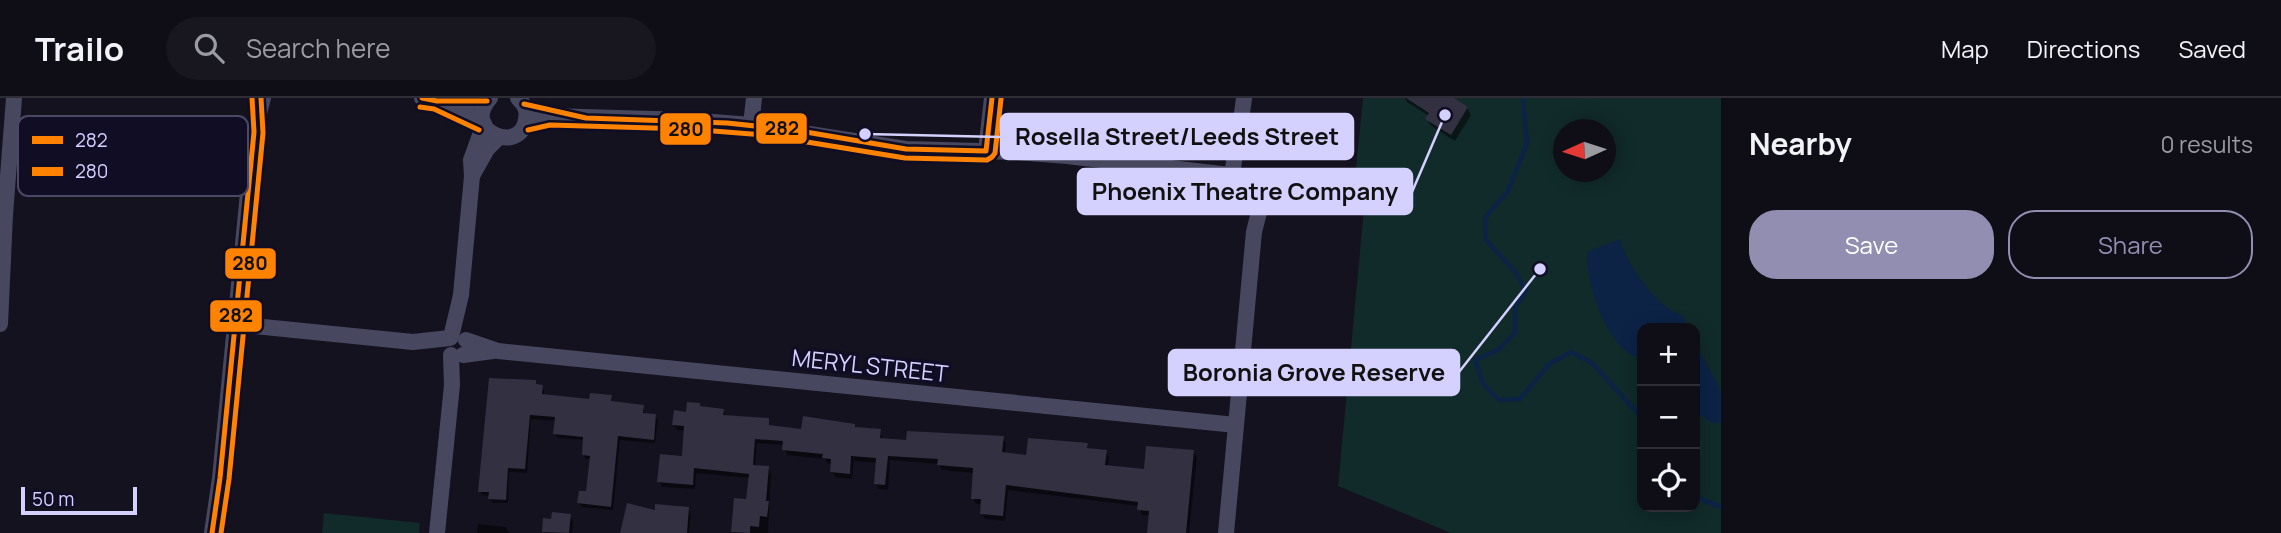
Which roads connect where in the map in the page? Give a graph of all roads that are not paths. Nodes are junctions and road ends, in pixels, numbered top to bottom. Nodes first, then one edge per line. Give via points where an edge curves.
1 (14, 98) edge
2 (252, 98) edge
3 (263, 98) edge
4 (754, 98) edge
5 (992, 98) edge
6 (1244, 98) edge
7 (488, 99) edge
8 (429, 100) edge
9 (522, 100) edge
10 (573, 117) junction
11 (526, 122) junction
12 (483, 123) junction
13 (751, 125) junction
14 (254, 132) junction
15 (499, 137) junction
16 (986, 151) junction
17 (472, 176) junction
18 (1232, 176) junction
19 (1258, 179) junction
20 (1377, 180) dead end
21 (248, 193) edge
22 (248, 196) edge
23 (0, 324) edge
24 (235, 324) junction
25 (457, 347) junction
26 (1236, 425) junction
27 (212, 533) edge
28 (437, 533) edge
29 (1226, 533) edge

1 - 23 street
2 - 14 street
3 - 14 street
4 - 13 street
5 - 16 street
6 - 18 street
7 - 8 street
7 - 12 street
8 - 12 street
9 - 10 street
9 - 11 street
10 - 11 street via 549,116
10 - 13 street
11 - 15 street via 512,136
12 - 15 street
12 - 17 street via 471,160
13 - 16 street via 906,149
14 - 21 street
15 - 17 street
16 - 18 street
17 - 25 street
18 - 19 street
19 - 20 street via 1345,184
19 - 26 street via 1259,212
22 - 24 street
24 - 25 street
24 - 27 street
25 - 26 street, MERYL STREET
25 - 28 street
26 - 29 street

